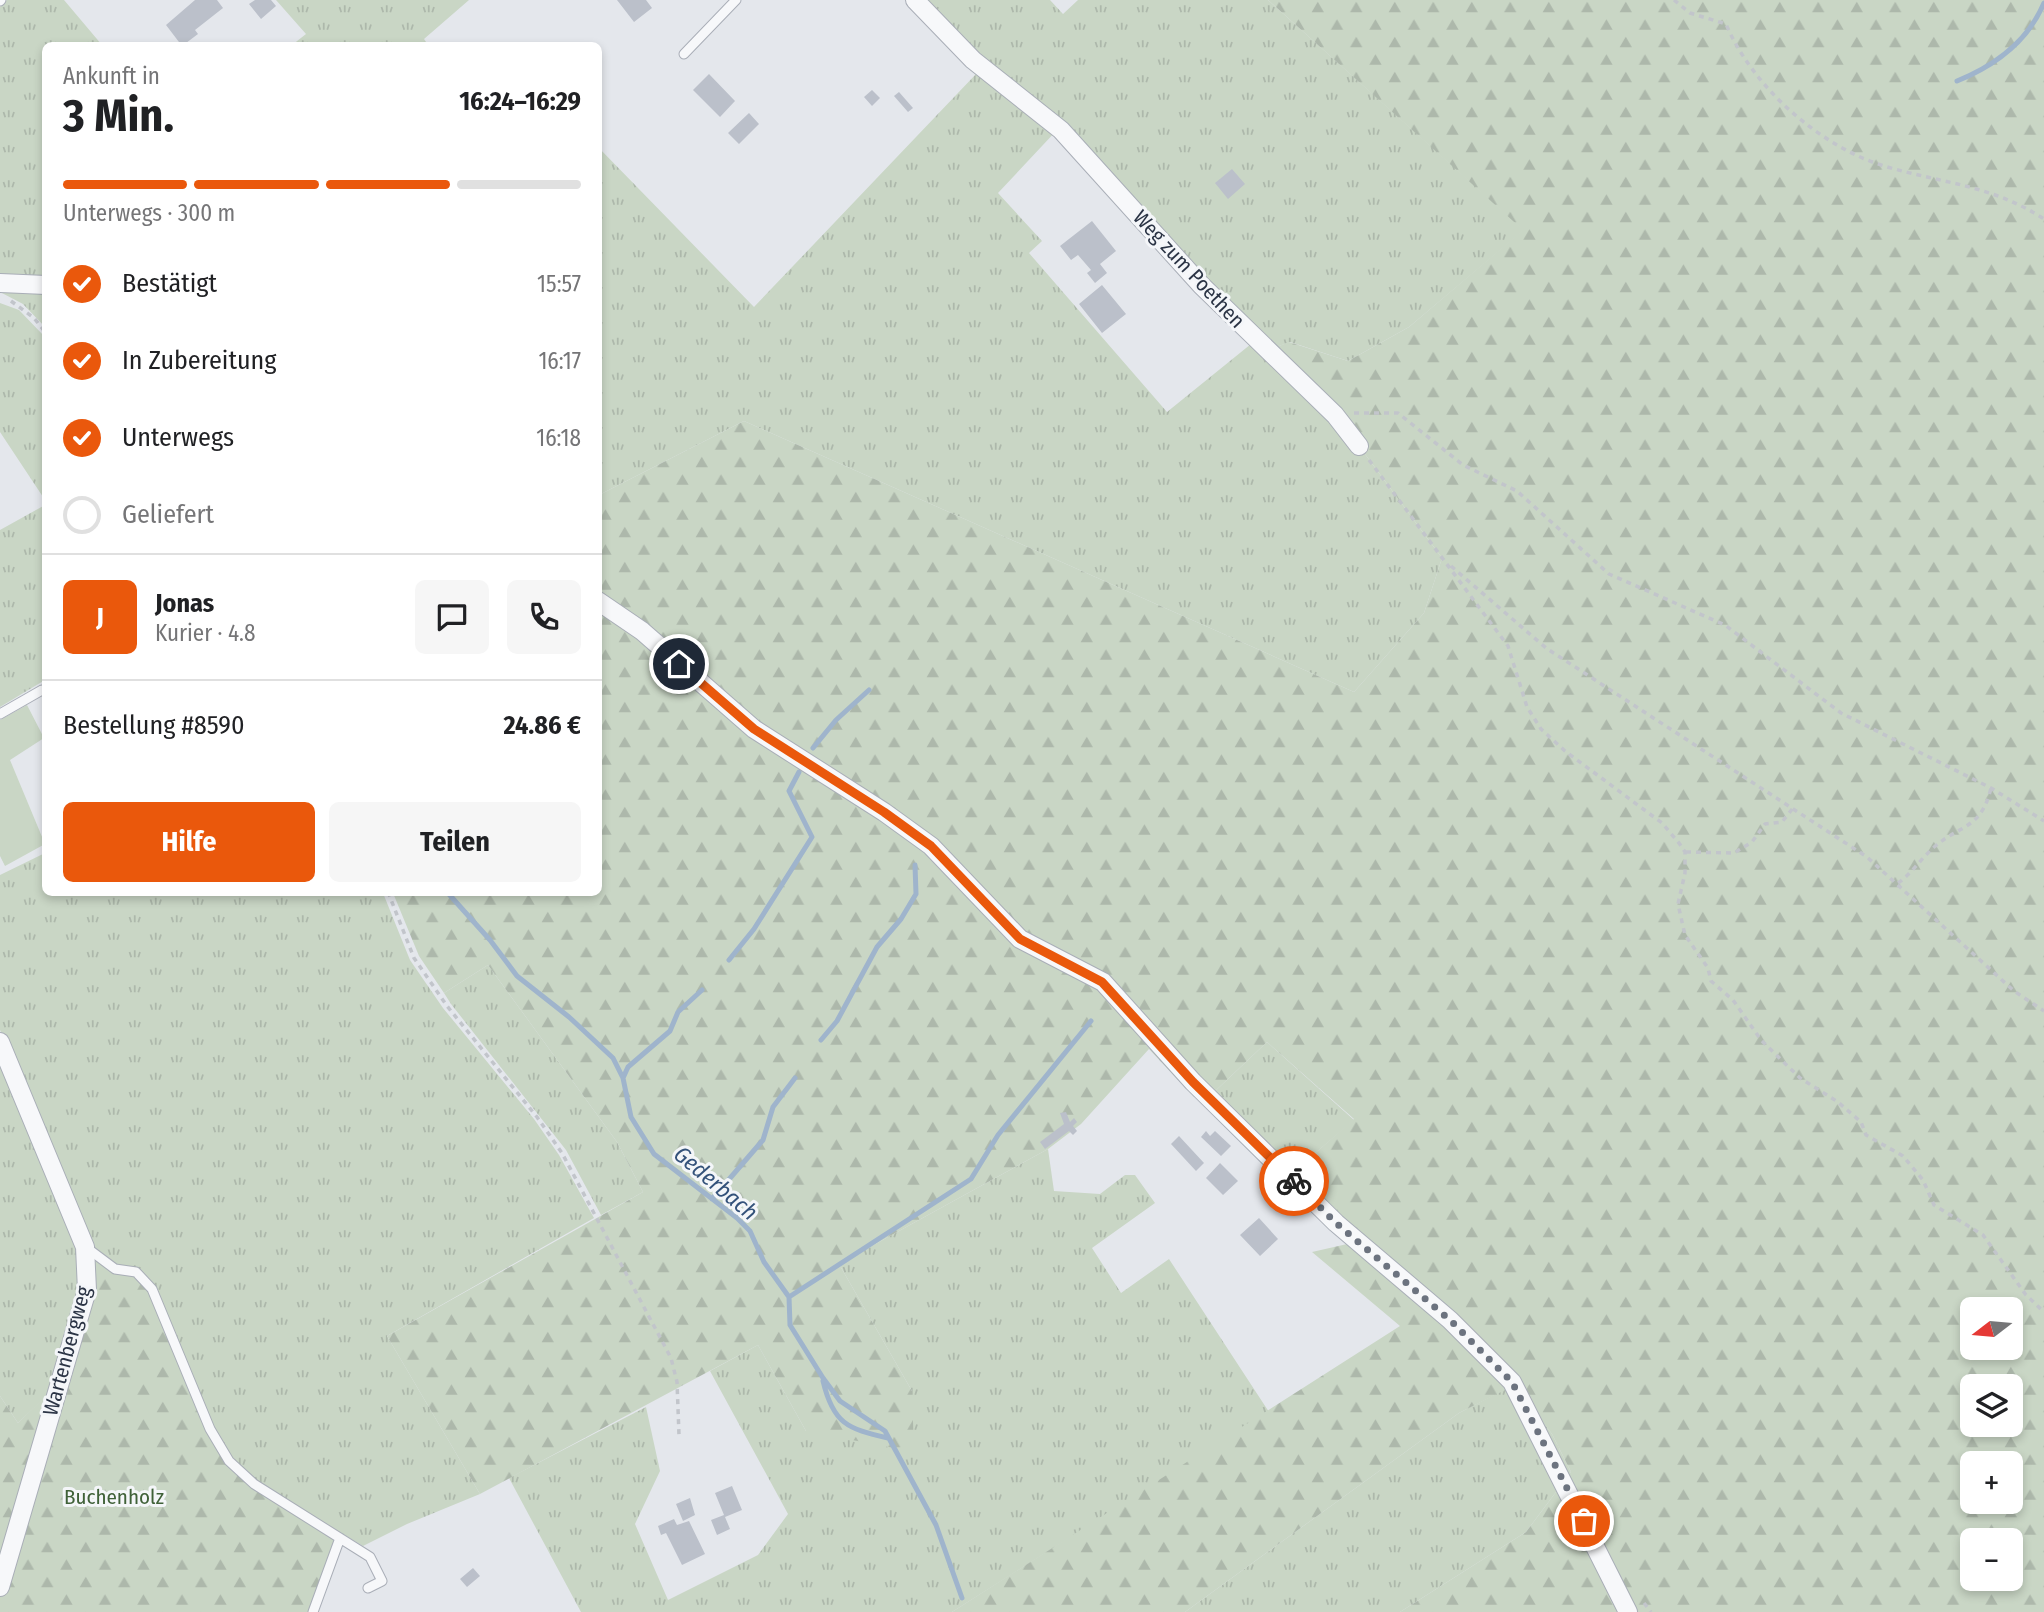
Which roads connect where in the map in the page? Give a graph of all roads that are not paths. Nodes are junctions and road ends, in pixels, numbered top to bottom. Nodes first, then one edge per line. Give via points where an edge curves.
1 (736, 0) edge
2 (915, 0) edge
3 (684, 54) dead end
4 (0, 284) edge
5 (42, 285) edge
6 (1359, 446) road end
7 (602, 604) edge
8 (42, 690) dead end
9 (0, 714) edge
10 (0, 1042) edge
11 (85, 1247) junction
12 (340, 1538) junction
13 (0, 1587) edge
14 (368, 1588) dead end
15 (313, 1612) edge
16 (1629, 1612) edge

1 - 3 lane
2 - 6 street, Weg zum Poethen via 973,60 1061,130 1201,285 1335,415
4 - 5 street
7 - 16 street via 642,631 754,729 931,846 1020,939 1102,982 1193,1082 1336,1223 1459,1329 1512,1382
8 - 9 lane
10 - 11 street, Wartenbergweg
11 - 12 lane via 115,1269 136,1272 152,1289 210,1429 229,1461 254,1484
11 - 13 street, Wartenbergweg via 87,1290
12 - 14 lane via 370,1557 379,1570 382,1581
12 - 15 lane

